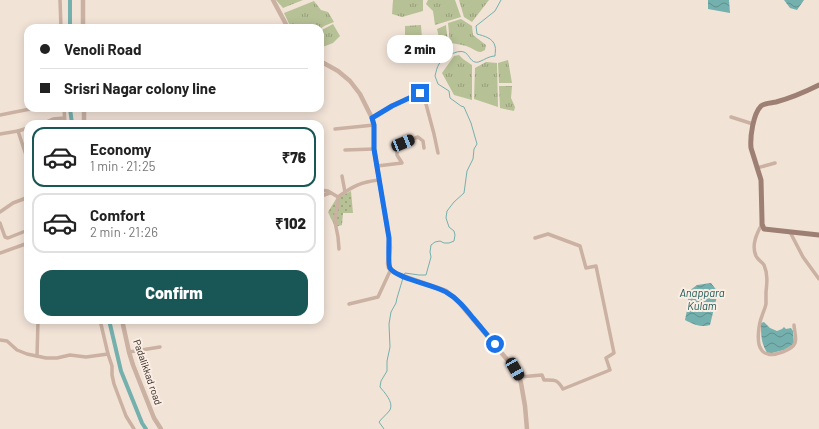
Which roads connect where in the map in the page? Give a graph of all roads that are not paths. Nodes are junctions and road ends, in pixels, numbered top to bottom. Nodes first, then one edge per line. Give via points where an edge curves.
1 (60, 0) edge
2 (83, 0) edge
3 (273, 0) edge
4 (61, 24) edge
5 (83, 24) edge
6 (286, 24) edge
7 (324, 63) edge
8 (819, 85) edge
9 (24, 110) edge
10 (64, 112) edge
11 (0, 115) edge
12 (731, 117) dead end
13 (64, 118) joint
14 (372, 118) junction
15 (51, 120) edge
16 (753, 124) junction
17 (374, 125) junction
18 (24, 129) edge
19 (335, 129) dead end
20 (18, 131) junction
21 (0, 134) edge
22 (424, 148) dead end
23 (24, 149) edge
24 (374, 149) junction
25 (345, 150) dead end
26 (438, 154) dead end
27 (775, 164) dead end
28 (377, 166) junction
29 (757, 168) junction
30 (342, 176) dead end
31 (379, 180) junction
32 (324, 191) edge
33 (345, 192) junction
34 (330, 194) junction
35 (324, 196) edge
36 (338, 197) junction
37 (24, 199) edge
38 (0, 212) edge
39 (0, 223) edge
40 (762, 224) junction
41 (24, 232) edge
42 (790, 232) junction
43 (819, 235) edge
44 (534, 238) dead end
45 (24, 244) edge
46 (339, 249) dead end
47 (0, 253) edge
48 (391, 269) junction
49 (819, 279) edge
50 (349, 304) dead end
51 (38, 324) edge
52 (101, 324) edge
53 (123, 324) edge
54 (794, 325) dead end
55 (0, 340) edge
56 (160, 347) dead end
57 (129, 352) junction
58 (108, 354) junction
59 (37, 356) junction
60 (519, 376) junction
61 (134, 429) edge
62 (161, 429) edge
63 (527, 429) edge

1 - 4 street
2 - 5 street
3 - 6 street
7 - 14 street via 350,81
8 - 16 main road via 779,101 763,104
9 - 11 street
10 - 13 street
12 - 16 street
13 - 15 street
14 - 17 street
14 - 26 street via 420,93 426,104
16 - 29 main road via 751,148
17 - 19 street
17 - 24 street
18 - 20 street
20 - 21 street
20 - 23 street
22 - 28 street via 423,141 418,137 396,145 402,163
24 - 25 street
24 - 28 street
27 - 29 street
28 - 31 street
29 - 40 main road via 761,180
30 - 33 street
31 - 33 street via 358,184
31 - 48 street via 389,238 388,264
32 - 34 street
33 - 36 street
34 - 35 street
34 - 36 street
36 - 46 street via 335,222
37 - 38 street
39 - 41 street via 5,237
40 - 42 main road via 764,229
40 - 54 street via 756,234 755,248 757,258 763,264 767,275 766,305 758,335 760,348 766,354 787,350 794,345
42 - 43 main road
42 - 49 street via 803,257
44 - 60 street via 548,234 580,246 586,268 596,266 614,353 606,358 610,370 562,389 559,382 544,380 542,375
45 - 47 street
48 - 50 street via 378,298
48 - 60 street via 400,275 446,291 456,299
51 - 59 street
52 - 58 street
53 - 57 street, Padalikkad road
55 - 59 street via 7,341 16,350
56 - 57 street
57 - 62 street, Padalikkad road via 154,418
58 - 59 street via 57,358
58 - 61 street via 114,384 126,416
60 - 63 street

